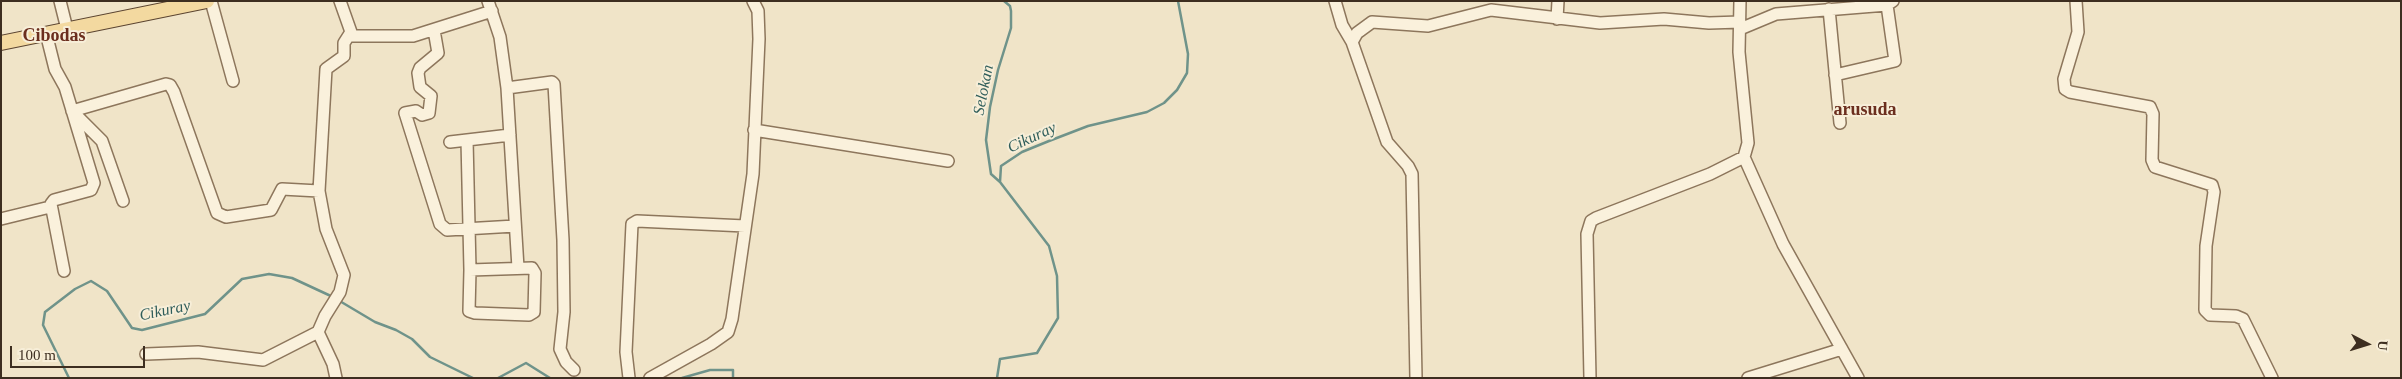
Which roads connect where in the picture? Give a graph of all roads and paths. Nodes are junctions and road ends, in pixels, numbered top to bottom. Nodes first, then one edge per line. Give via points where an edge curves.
1 (60, 1) edge
2 (207, 1) edge
3 (212, 1) edge
4 (340, 1) edge
5 (754, 1) edge
6 (1334, 1) edge
7 (1558, 1) edge
8 (1740, 1) edge
9 (2076, 1) edge
10 (1890, 3) edge
11 (490, 6) edge
12 (1829, 10) junction
13 (1557, 19) junction
14 (1740, 26) junction
15 (67, 29) junction
16 (434, 30) junction
17 (46, 33) junction
18 (350, 36) junction
19 (1352, 42) junction
20 (1, 43) edge
21 (1835, 75) junction
22 (233, 81) dead end
23 (507, 88) junction
24 (72, 111) junction
25 (1840, 123) dead end
26 (754, 130) junction
27 (510, 135) junction
28 (467, 140) junction
29 (450, 142) dead end
30 (1744, 157) junction
31 (948, 160) dead end
32 (319, 191) junction
33 (123, 201) dead end
34 (50, 207) junction
35 (1, 219) edge
36 (516, 226) junction
37 (745, 226) junction
38 (469, 229) junction
39 (518, 268) junction
40 (470, 270) junction
41 (64, 271) dead end
42 (318, 332) junction
43 (1842, 349) junction
44 (146, 354) dead end
45 (574, 370) dead end
46 (336, 378) edge
47 (629, 378) edge
48 (650, 378) edge
49 (1416, 378) edge
50 (1590, 378) edge
51 (1748, 378) edge
52 (1858, 378) edge
53 (2272, 378) edge

1 - 15 street
2 - 15 main road
3 - 22 street
4 - 18 street
5 - 26 street via 759,25
6 - 19 street
7 - 13 street
8 - 14 street
9 - 53 street via 2078,32 2064,79 2065,90 2150,107 2155,167 2212,185 2214,192 2206,246 2205,310 2210,315 2243,319
10 - 12 street
10 - 21 street via 1895,61
11 - 16 street
11 - 23 street via 500,38
12 - 14 street via 1776,14
12 - 21 street
13 - 14 street via 1606,24 1664,19
13 - 19 street via 1491,10 1428,26 1372,22 1357,33
14 - 30 street via 1748,142
15 - 17 main road
16 - 18 street via 405,37
16 - 38 street via 438,53 418,73 420,87 430,96 429,113 405,113 440,224 447,230
17 - 20 main road
17 - 24 street via 55,69 65,87
18 - 32 street via 344,43 344,56 326,69
19 - 49 street via 1390,147 1412,174
21 - 25 street
23 - 27 street
23 - 45 street via 554,84 563,248 564,312 560,349
24 - 32 street via 170,85 217,213 226,217 271,210 282,189
24 - 33 street via 102,141
24 - 34 street via 94,186 91,190 54,200
26 - 31 street
26 - 37 street via 753,174
27 - 28 street
27 - 36 street
28 - 29 street
28 - 38 street
30 - 43 street via 1782,244
30 - 50 street via 1591,222 1587,234
32 - 42 street via 324,223 344,276 340,292
34 - 35 street
34 - 41 street
36 - 38 street
36 - 39 street
37 - 47 street via 637,221 632,224 626,352
37 - 48 street via 728,332
38 - 40 street
39 - 40 street
39 - 40 street via 530,268 535,273 535,309 529,315 471,312 468,307
42 - 44 street via 263,360 198,352
42 - 46 street
43 - 51 street
43 - 52 street

